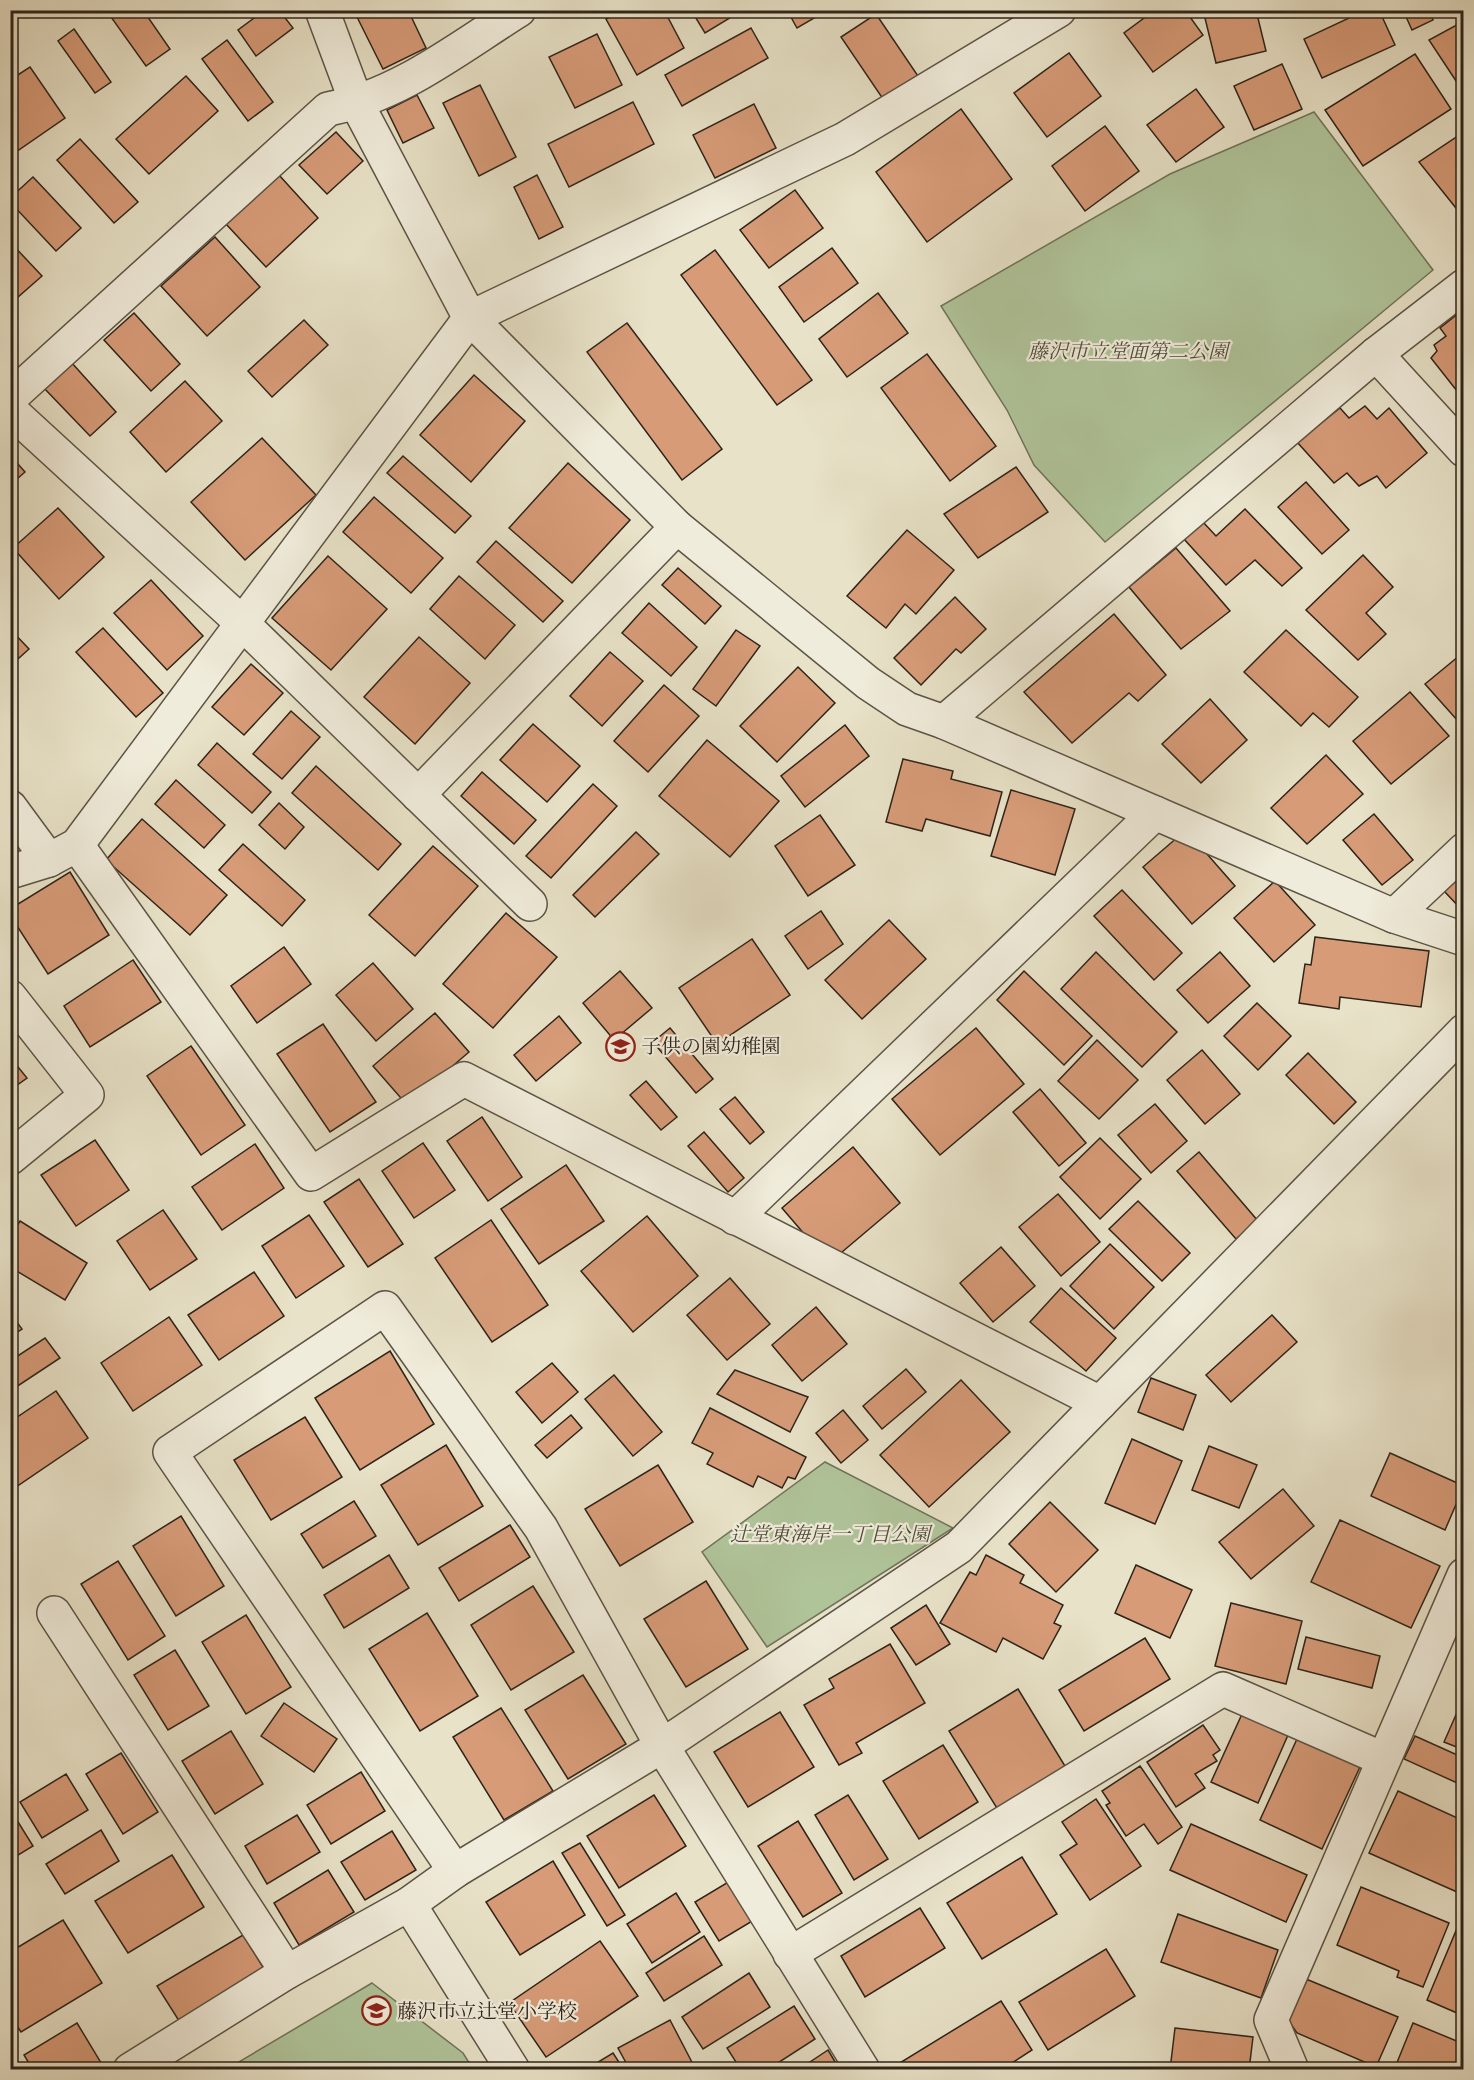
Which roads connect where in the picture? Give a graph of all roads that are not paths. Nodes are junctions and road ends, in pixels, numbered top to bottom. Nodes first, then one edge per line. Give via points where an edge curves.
1 (322, 10) edge
2 (519, 10) edge
3 (1059, 10) edge
4 (357, 104) junction
5 (1464, 286) edge
6 (470, 318) junction
7 (1376, 354) junction
8 (10, 399) edge
9 (10, 410) edge
10 (1464, 450) edge
11 (677, 527) junction
12 (241, 622) junction
13 (944, 722) junction
14 (418, 795) junction
15 (10, 807) edge
16 (1155, 813) junction
17 (77, 845) junction
18 (1464, 850) edge
19 (49, 860) junction
20 (10, 872) edge
21 (530, 904) dead end
22 (1394, 916) junction
23 (1464, 939) edge
24 (10, 997) edge
25 (1464, 1031) edge
26 (10, 1158) edge
27 (735, 1218) junction
28 (1100, 1404) junction
29 (1464, 1575) edge
30 (54, 1613) dead end
31 (662, 1746) junction
32 (1383, 1759) junction
33 (455, 1871) junction
34 (409, 1904) junction
35 (790, 1954) junction
36 (287, 1972) junction
37 (130, 2070) edge
38 (513, 2070) edge
39 (863, 2070) edge
40 (1292, 2070) edge

1 - 4 street
2 - 4 street via 387,92
3 - 6 street via 845,139
4 - 6 street
4 - 8 street via 328,109
5 - 7 street
6 - 11 street
6 - 12 street
7 - 10 street
7 - 13 street
9 - 12 street
11 - 13 street via 868,683 907,709
11 - 14 street
12 - 14 street
12 - 17 street
13 - 16 street
14 - 21 street
15 - 19 street
16 - 22 street
16 - 27 street
17 - 19 street
17 - 27 street via 311,1174 464,1079
18 - 22 street
19 - 20 street
22 - 23 street
24 - 26 street via 87,1095
25 - 28 street
27 - 28 street
28 - 31 street via 959,1547
29 - 32 street
30 - 36 street
31 - 33 street
31 - 33 street via 541,1528 385,1308 170,1452
31 - 35 street
32 - 35 street via 1223,1689
32 - 40 street via 1271,2019
33 - 34 street
34 - 36 street
34 - 38 street
35 - 39 street
36 - 37 street

